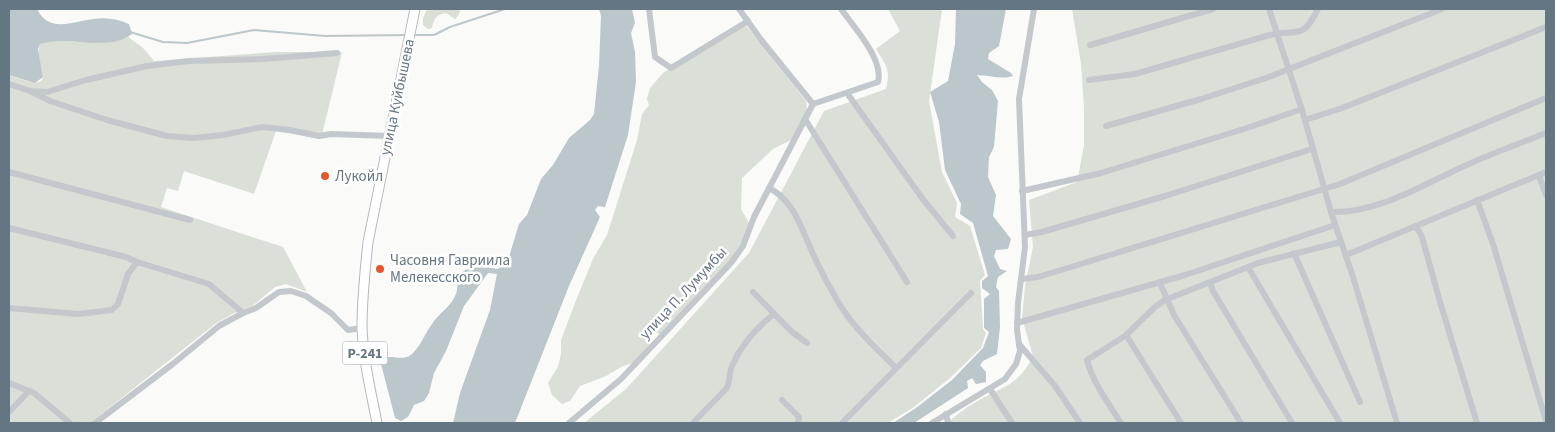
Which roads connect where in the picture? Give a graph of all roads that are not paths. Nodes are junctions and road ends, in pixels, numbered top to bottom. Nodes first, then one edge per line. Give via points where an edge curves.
1 (649, 9) edge
2 (739, 9) edge
3 (842, 9) edge
4 (1034, 9) edge
5 (1213, 9) edge
6 (1269, 9) edge
7 (1318, 9) edge
8 (1442, 9) edge
9 (415, 12) edge
10 (748, 21) junction
11 (1546, 27) edge
12 (1277, 33) junction
13 (1090, 45) dead end
14 (338, 53) dead end
15 (1289, 69) junction
16 (1089, 80) dead end
17 (9, 84) edge
18 (30, 91) junction
19 (847, 93) junction
20 (1546, 98) edge
21 (813, 104) junction
22 (1302, 109) junction
23 (805, 119) junction
24 (1305, 120) junction
25 (1106, 126) dead end
26 (1546, 133) edge
27 (389, 136) junction
28 (1312, 148) junction
29 (9, 172) edge
30 (1546, 172) edge
31 (1539, 176) junction
32 (769, 188) junction
33 (1324, 188) junction
34 (1022, 191) junction
35 (1546, 195) edge
36 (1477, 200) junction
37 (1331, 212) junction
38 (190, 220) dead end
39 (1335, 225) junction
40 (1416, 226) junction
41 (9, 228) edge
42 (1025, 235) junction
43 (953, 236) dead end
44 (1341, 242) junction
45 (1294, 253) junction
46 (1346, 255) junction
47 (137, 262) junction
48 (1248, 267) junction
49 (1022, 279) junction
50 (907, 282) dead end
51 (1160, 283) junction
52 (1210, 283) junction
53 (753, 292) dead end
54 (971, 293) dead end
55 (1168, 299) junction
56 (9, 308) edge
57 (243, 313) junction
58 (774, 314) junction
59 (1018, 323) junction
60 (362, 328) junction
61 (1126, 335) junction
62 (806, 344) dead end
63 (1019, 344) junction
64 (896, 368) junction
65 (9, 383) edge
66 (990, 389) junction
67 (29, 391) junction
68 (782, 400) dead end
69 (1360, 402) dead end
70 (9, 412) edge
71 (946, 414) junction
72 (1546, 421) edge
73 (70, 423) edge
74 (95, 423) edge
75 (377, 423) edge
76 (569, 423) edge
77 (693, 423) edge
78 (798, 423) edge
79 (842, 423) edge
80 (932, 423) edge
81 (948, 423) edge
82 (1012, 423) edge
83 (1080, 423) edge
84 (1122, 423) edge
85 (1181, 423) edge
86 (1242, 423) edge
87 (1292, 423) edge
88 (1340, 423) edge
89 (1397, 423) edge
90 (1477, 423) edge

1 - 10 street via 655,57 671,68
2 - 10 street
3 - 19 street via 870,50 880,76 878,82
4 - 34 street via 1019,99
5 - 13 street
6 - 12 street
7 - 12 street via 1307,28 1294,33
8 - 15 street
9 - 27 highway, улица Куйбышева / Р-241
10 - 21 street
11 - 24 street
12 - 15 street
12 - 16 street via 1135,74
14 - 18 street via 147,66 47,92
15 - 22 street
15 - 25 street
17 - 18 street
18 - 27 street via 107,120 167,136 193,138 262,127 319,136
19 - 21 street
19 - 43 street
20 - 33 street
21 - 23 street, улица П. Лумумбы
22 - 24 street
22 - 34 street via 1102,173
23 - 32 street, улица П. Лумумбы
23 - 50 street
24 - 28 street
26 - 37 street via 1391,200 1348,213
27 - 60 highway, улица Куйбышева / Р-241 via 368,242
28 - 33 street
28 - 42 street via 1120,209
29 - 38 street
30 - 31 street
31 - 35 street
31 - 36 street
32 - 64 street via 782,197 795,214 845,313
32 - 76 street, улица П. Лумумбы via 743,246 731,263 621,378
33 - 37 street
33 - 49 street via 1038,277
34 - 42 street
36 - 40 street
36 - 72 street
37 - 39 street
39 - 44 street
39 - 51 street
40 - 46 street
40 - 90 street
41 - 47 street
42 - 49 street
44 - 45 street
44 - 46 street
45 - 48 street
45 - 69 street
46 - 89 street
47 - 56 street via 128,274 118,304 112,310 78,314
47 - 57 street via 209,284
48 - 52 street
48 - 88 street
49 - 59 street
51 - 55 street
51 - 59 street
52 - 55 street
52 - 87 street
53 - 58 street
54 - 64 street
55 - 61 street
55 - 86 street via 1174,315
57 - 60 street via 279,292 292,291 313,300 348,330
57 - 74 street via 219,326
58 - 62 street
58 - 77 street via 754,332 740,353 730,370 726,389
59 - 63 street
60 - 75 highway, улица Куйбышева / Р-241
61 - 84 street via 1087,360
61 - 85 street
63 - 66 street via 1019,356 1013,370
63 - 83 street via 1055,386
64 - 79 street
65 - 67 street
66 - 71 street
66 - 82 street
67 - 70 street
67 - 73 street
68 - 78 street via 800,417
71 - 80 street
71 - 81 street

